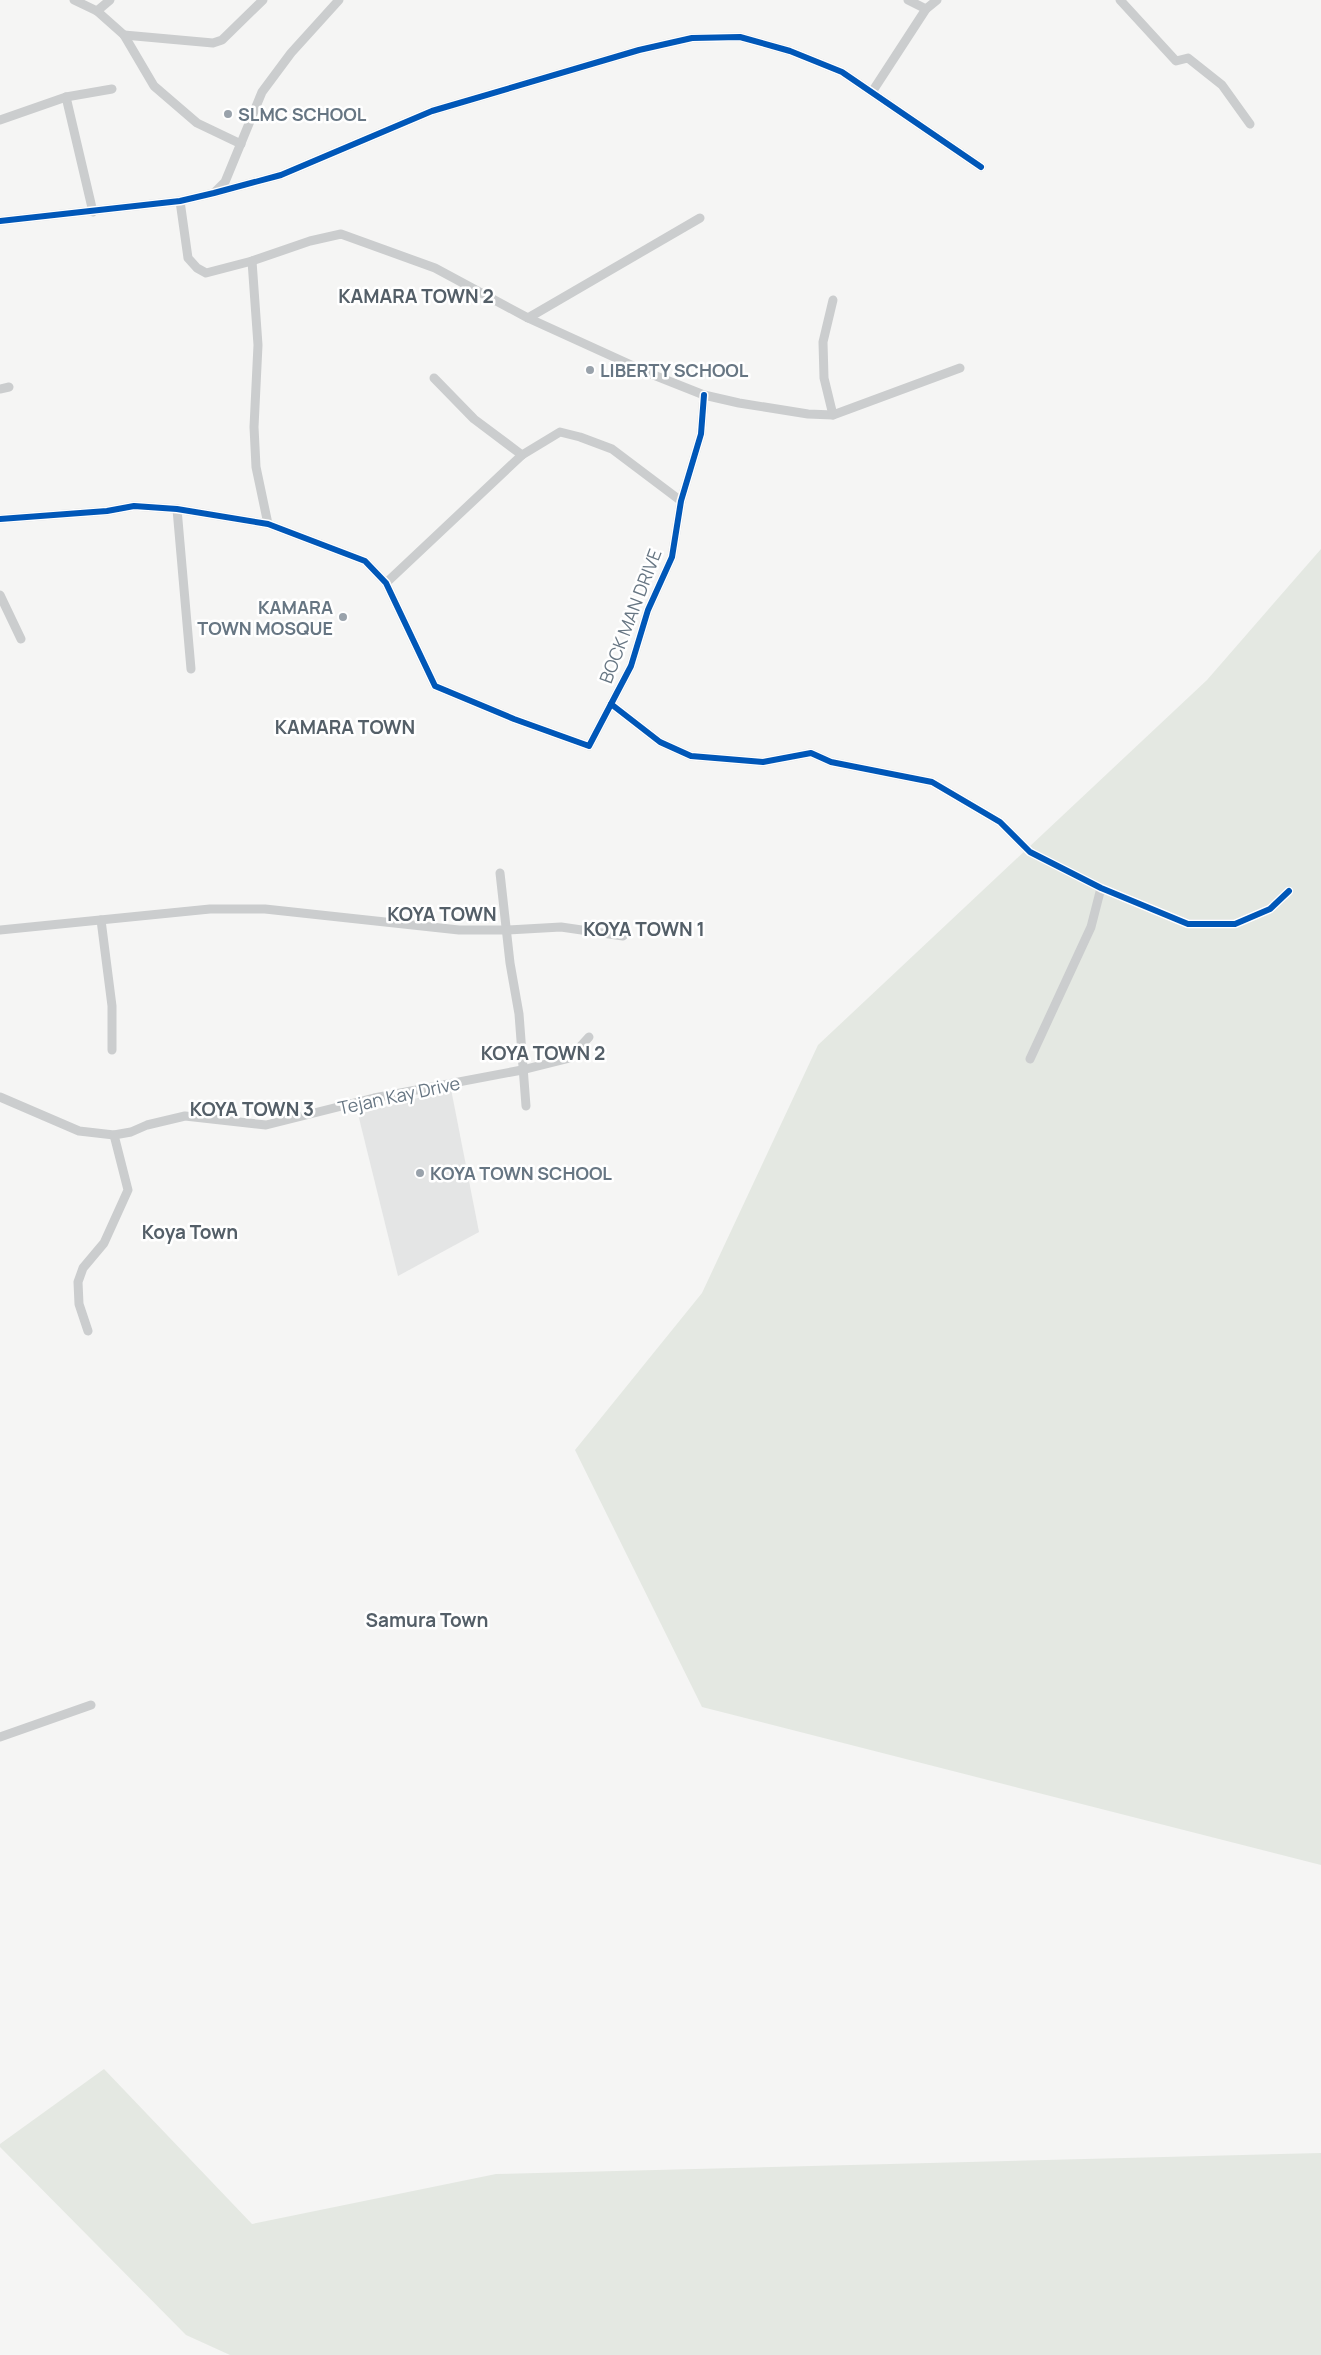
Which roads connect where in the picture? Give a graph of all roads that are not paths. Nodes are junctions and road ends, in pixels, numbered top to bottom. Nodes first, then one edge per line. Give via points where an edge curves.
1 (74, 0) edge
2 (110, 0) edge
3 (263, 0) edge
4 (339, 0) edge
5 (908, 0) edge
6 (937, 0) edge
7 (1120, 0) edge
8 (926, 10) junction
9 (97, 11) junction
10 (124, 35) junction
11 (112, 90) dead end
12 (872, 92) junction
13 (66, 97) junction
14 (0, 120) edge
15 (1250, 124) dead end
16 (241, 144) junction
17 (981, 166) dead end
18 (214, 193) junction
19 (180, 201) junction
20 (93, 212) junction
21 (700, 218) dead end
22 (0, 221) edge
23 (252, 262) junction
24 (833, 300) dead end
25 (528, 318) junction
26 (960, 368) dead end
27 (434, 378) dead end
28 (704, 396) junction
29 (833, 415) junction
30 (522, 455) junction
31 (681, 501) junction
32 (177, 509) junction
33 (0, 519) edge
34 (268, 524) junction
35 (386, 583) junction
36 (0, 594) edge
37 (21, 639) dead end
38 (192, 669) dead end
39 (611, 704) junction
40 (500, 873) dead end
41 (1101, 888) junction
42 (1289, 891) dead end
43 (101, 920) junction
44 (0, 930) edge
45 (506, 930) junction
46 (623, 936) dead end
47 (589, 1037) dead end
48 (112, 1050) dead end
49 (1030, 1059) dead end
50 (522, 1070) junction
51 (0, 1097) edge
52 (526, 1106) dead end
53 (114, 1134) junction
54 (88, 1331) dead end
55 (91, 1704) dead end
56 (0, 1737) edge

1 - 9 street
2 - 9 street
3 - 10 street via 222,40 212,44
4 - 16 street via 291,53 262,92
5 - 8 street
6 - 8 street
7 - 15 street via 1176,61 1188,58 1222,86
8 - 12 street
9 - 10 street
10 - 16 street via 154,86 197,123
11 - 13 street
12 - 17 street
12 - 18 street via 842,72 790,50 740,37 692,38 639,50 432,111 281,175
13 - 14 street
13 - 20 street
16 - 18 street via 225,182
18 - 19 street
19 - 20 street
19 - 23 street via 188,258 196,268 206,273
20 - 22 street
21 - 25 street
23 - 25 street via 310,241 341,234 435,268
23 - 34 street via 258,345 254,427 256,468
24 - 29 street via 823,342 824,378
25 - 28 street
26 - 29 street
27 - 30 street via 474,419
28 - 29 street via 808,414
28 - 31 street, BOCK MAN DRIVE via 701,434
30 - 31 street via 560,432 580,436 612,450
30 - 35 street
31 - 39 street, BOCK MAN DRIVE via 672,557 648,610 631,666
32 - 33 street via 134,506
32 - 34 street
32 - 38 street
34 - 35 street, BOCK MAN DRIVE via 365,562
35 - 39 street, BOCK MAN DRIVE via 435,686 514,720 589,746
36 - 37 street
39 - 41 street via 660,742 691,756 763,762 811,752 832,762 932,782 1000,822 1030,852
40 - 45 street
41 - 42 street via 1188,924 1235,924 1270,909
41 - 49 street via 1091,927
43 - 44 street
43 - 45 street via 210,909 265,908 459,930
43 - 48 street via 112,1006
45 - 46 street via 561,927
45 - 50 street via 519,1014
47 - 50 street, Tejan Kay Drive via 570,1058
50 - 52 street
50 - 53 street, Tejan Kay Drive via 374,1098 266,1125 185,1116
51 - 53 street, Tejan Kay Drive via 79,1131
53 - 54 street via 128,1190 104,1242 83,1268 78,1282 79,1304
55 - 56 street

